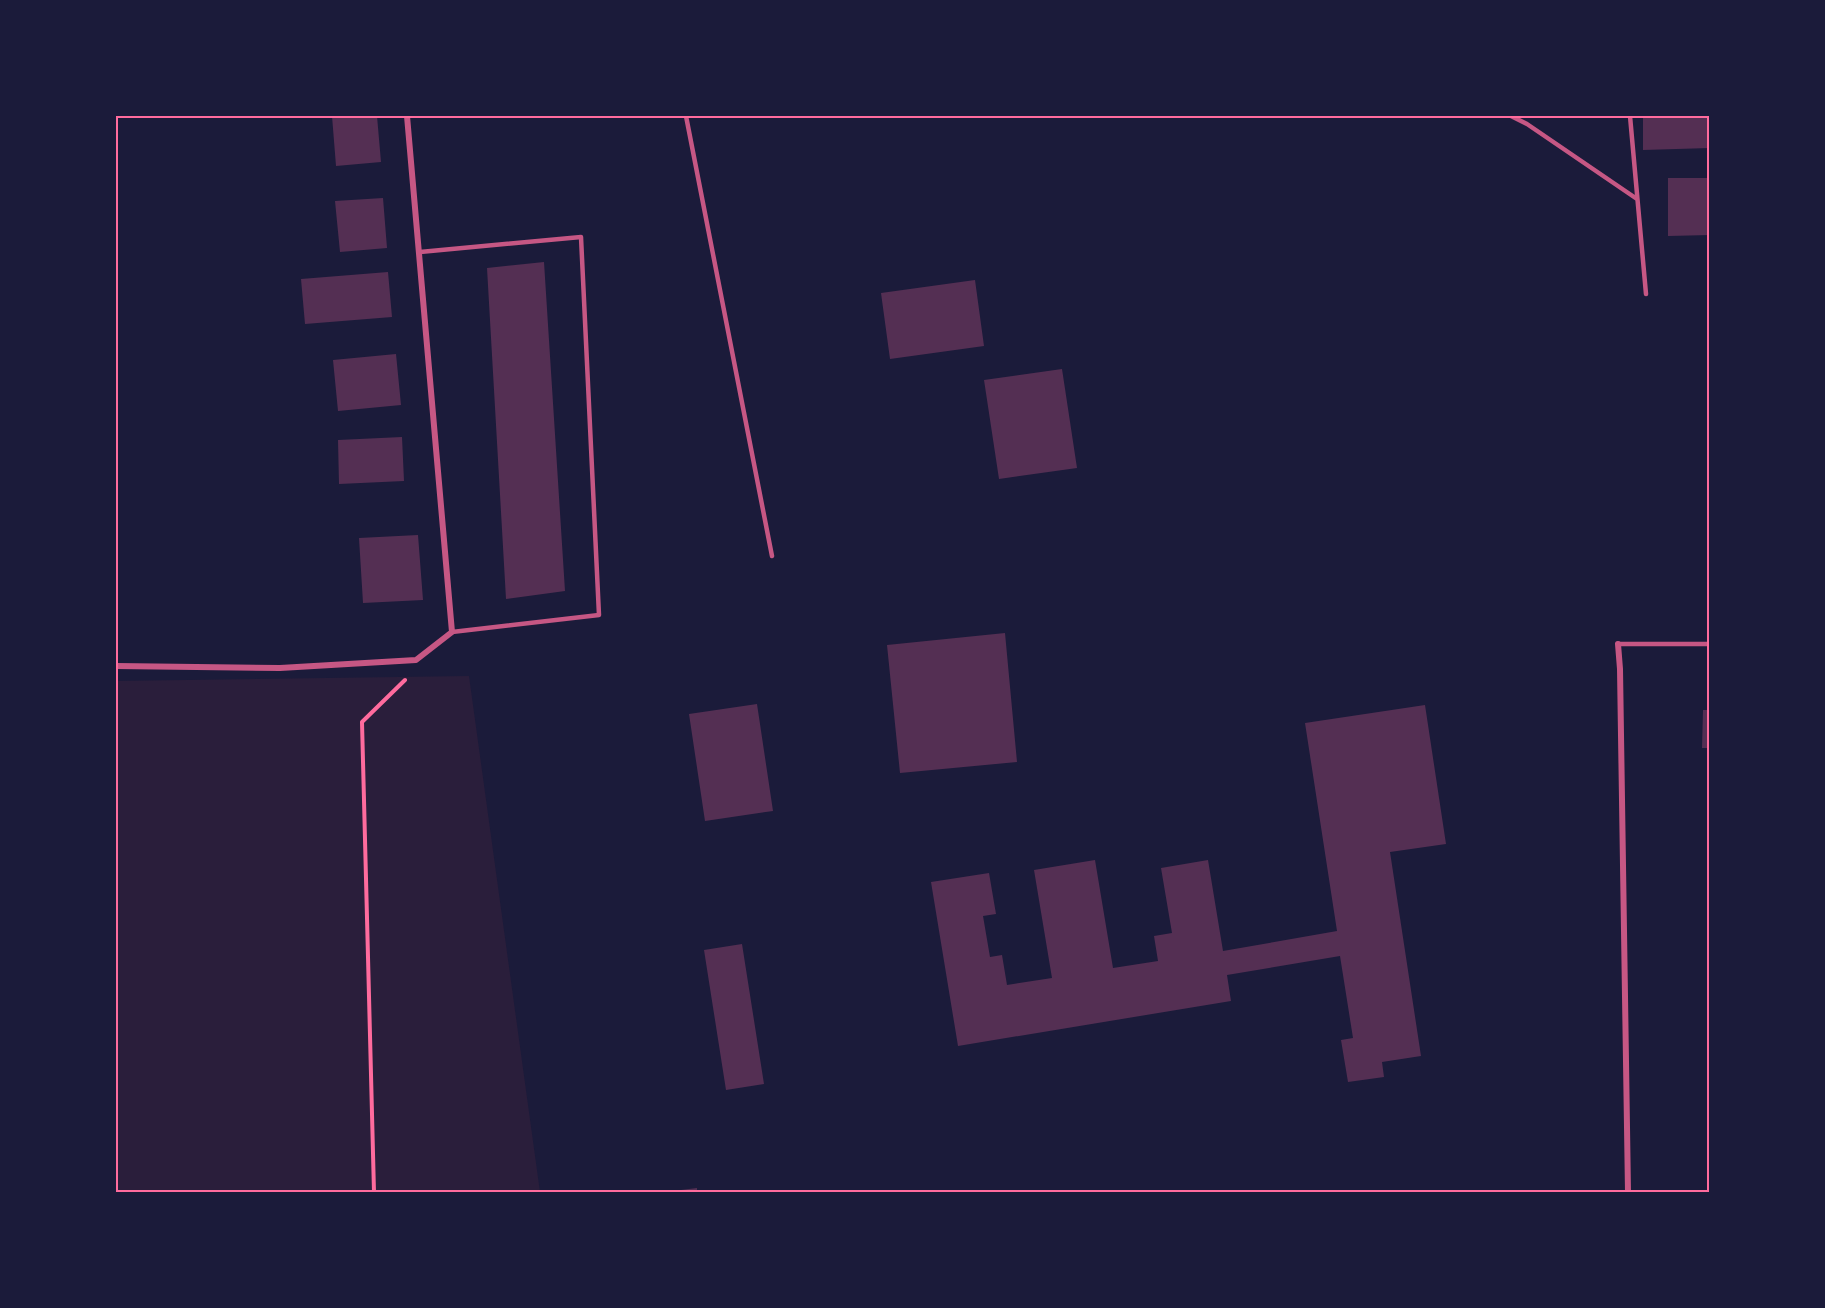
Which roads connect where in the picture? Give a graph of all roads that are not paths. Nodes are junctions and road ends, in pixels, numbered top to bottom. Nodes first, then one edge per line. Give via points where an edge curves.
1 (407, 116) edge
2 (686, 116) edge
3 (1511, 116) edge
4 (1630, 116) edge
5 (1637, 199) junction
6 (420, 252) junction
7 (1646, 294) dead end
8 (772, 556) dead end
9 (452, 632) junction
10 (1618, 644) joint
11 (1710, 644) edge
12 (116, 666) edge
13 (1628, 1192) edge

1 - 6 street
2 - 8 lane
3 - 5 lane
4 - 5 lane
5 - 7 lane
6 - 9 street
6 - 9 lane via 581,237 599,615
9 - 12 street via 416,660 280,668
10 - 11 lane
10 - 13 street

